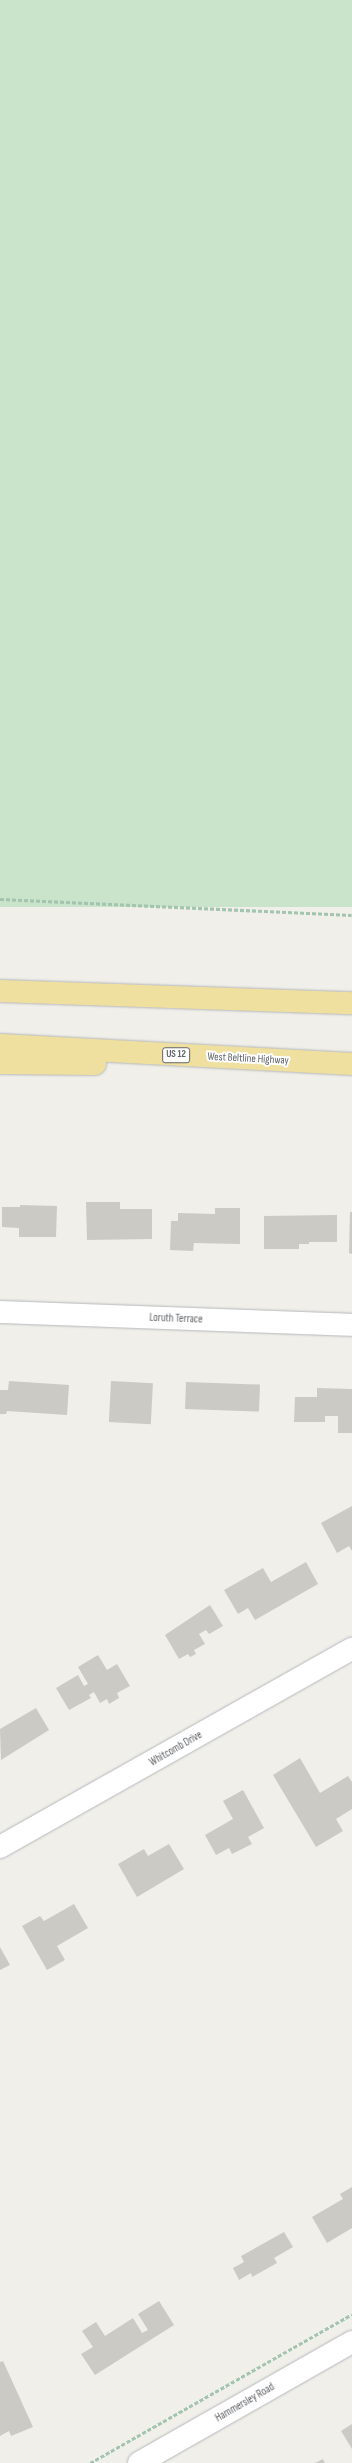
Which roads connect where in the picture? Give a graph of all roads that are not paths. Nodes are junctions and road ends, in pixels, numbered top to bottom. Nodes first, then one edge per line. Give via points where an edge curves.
1 (0, 991) edge
2 (352, 1003) edge
3 (0, 1045) edge
4 (0, 1063) edge
5 (352, 1065) edge
6 (0, 1312) edge
7 (352, 1325) edge
8 (352, 1649) edge
9 (0, 1847) edge
10 (352, 2342) edge
11 (139, 2463) edge

1 - 2 highway
3 - 5 highway, West Beltline Highway / US 12
4 - 5 highway
6 - 7 street, Loruth Terrace
8 - 9 street, Whitcomb Drive
10 - 11 street, Hammersley Road

